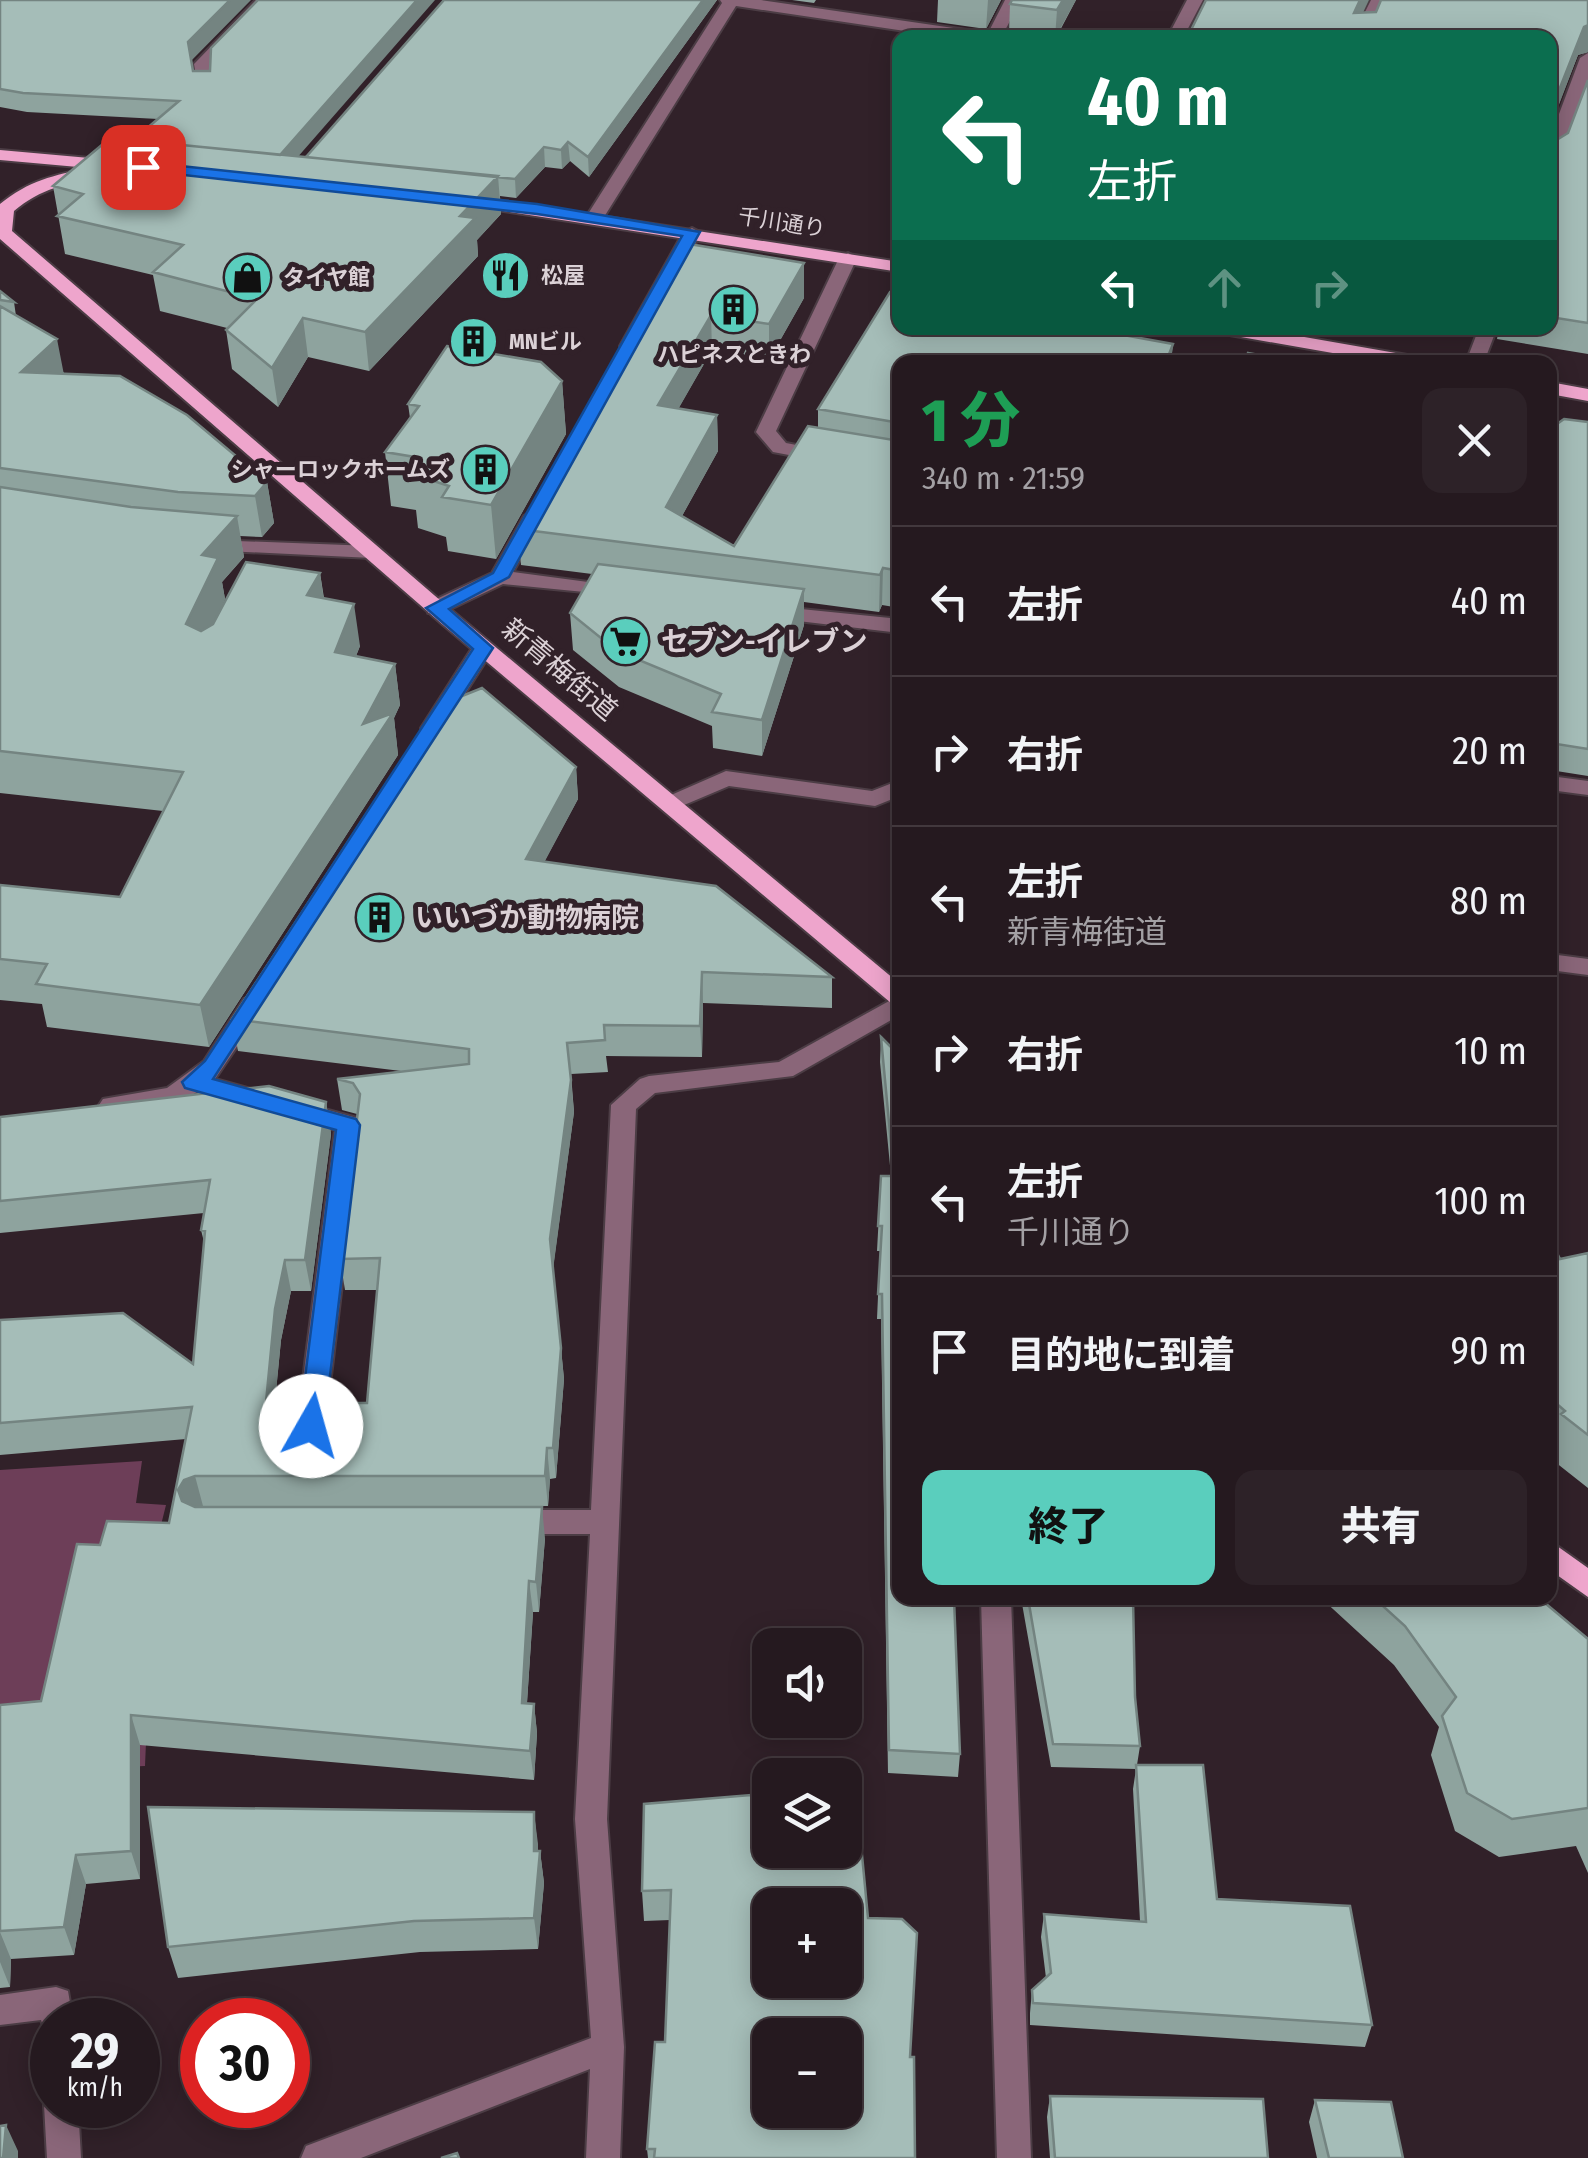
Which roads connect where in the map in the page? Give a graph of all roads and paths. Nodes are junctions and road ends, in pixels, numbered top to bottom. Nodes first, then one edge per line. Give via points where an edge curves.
1 (265, 0) edge
2 (730, 0) edge
3 (1013, 0) edge
4 (1195, 0) edge
5 (1379, 0) edge
6 (936, 30) edge
7 (996, 30) edge
8 (1179, 30) edge
9 (1364, 30) edge
10 (1588, 58) edge
11 (204, 83) edge
12 (1558, 120) edge
13 (1588, 125) edge
14 (0, 155) edge
15 (442, 198) edge
16 (595, 217) junction
17 (2, 231) edge
18 (692, 232) junction
19 (848, 258) junction
20 (892, 266) edge
21 (1263, 335) edge
22 (1374, 355) edge
23 (621, 360) edge
24 (1557, 389) edge
25 (1588, 395) edge
26 (849, 460) edge
27 (546, 494) edge
28 (185, 543) edge
29 (372, 552) junction
30 (500, 577) junction
31 (637, 595) edge
32 (436, 608) junction
33 (754, 610) edge
34 (892, 625) edge
35 (483, 648) junction
36 (421, 744) edge
37 (1557, 783) edge
38 (1588, 788) edge
39 (892, 791) edge
40 (670, 804) junction
41 (1557, 963) edge
42 (1588, 967) edge
43 (267, 984) edge
44 (892, 993) edge
45 (892, 1005) edge
46 (194, 1082) junction
47 (97, 1107) edge
48 (311, 1426) edge
49 (490, 1522) edge
50 (605, 1522) junction
51 (1557, 1559) edge
52 (1588, 1586) edge
53 (996, 1605) edge
54 (30, 2006) edge
55 (0, 2010) edge
56 (608, 2047) junction
57 (62, 2128) edge
58 (64, 2158) edge
59 (318, 2158) edge
60 (602, 2158) edge
61 (1014, 2158) edge

1 - 11 street via 202,64
2 - 6 street
2 - 16 street
3 - 7 street
4 - 8 street
5 - 9 street
10 - 12 street
12 - 13 street
14 - 17 main road via 143,167 83,174 25,192 6,209
15 - 16 main road, 千川通り
16 - 18 main road, 千川通り
17 - 29 main road, 新青梅街道
18 - 19 main road, 千川通り
18 - 23 street
19 - 20 main road, 千川通り
19 - 26 street via 766,432 780,448
21 - 22 main road
24 - 25 main road
27 - 30 street
28 - 29 street via 261,560
29 - 32 main road, 新青梅街道
30 - 31 street
30 - 32 street
32 - 35 main road, 新青梅街道
33 - 34 street
35 - 36 street
35 - 40 main road, 新青梅街道
37 - 38 street
39 - 40 street via 875,798 726,778
40 - 44 main road, 新青梅街道
41 - 42 street
43 - 46 street via 213,1067
45 - 50 street via 784,1070 649,1085 624,1105
46 - 47 street via 174,1096
46 - 48 street via 348,1125
49 - 50 street
50 - 56 street via 590,1819
51 - 52 main road
53 - 61 street
54 - 55 street
56 - 59 street
56 - 60 street
57 - 58 street

